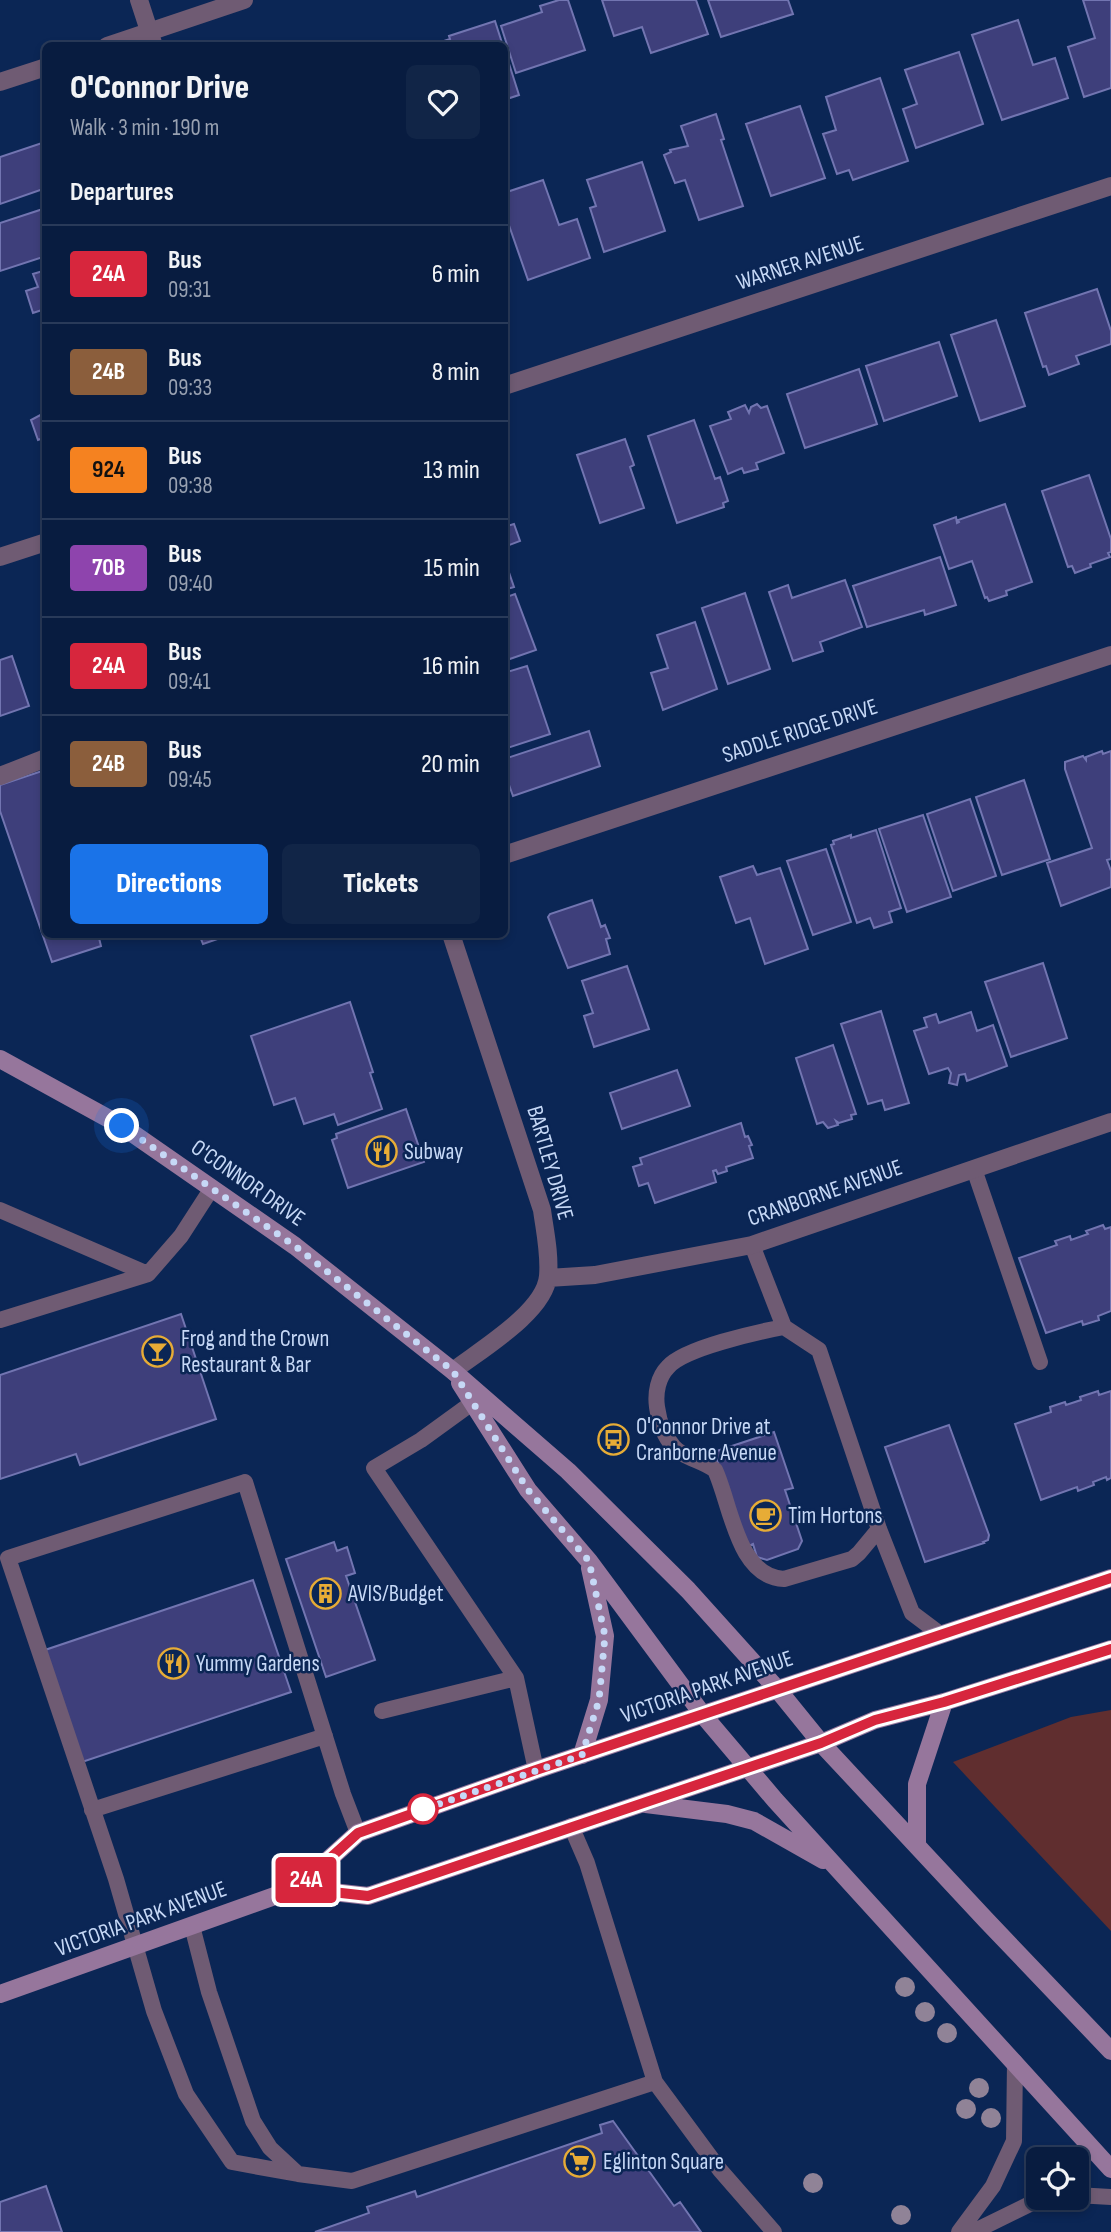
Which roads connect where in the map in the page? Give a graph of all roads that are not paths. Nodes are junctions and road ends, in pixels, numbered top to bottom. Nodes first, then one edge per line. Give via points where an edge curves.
1 (139, 0) edge
2 (244, 0) edge
3 (152, 38) edge
4 (130, 42) edge
5 (42, 68) edge
6 (0, 82) edge
7 (1111, 186) edge
8 (508, 385) edge
9 (42, 543) edge
10 (0, 557) edge
11 (1111, 655) edge
12 (42, 760) edge
13 (0, 776) edge
14 (508, 854) edge
15 (452, 938) edge
16 (0, 1059) edge
17 (1111, 1122) edge
18 (974, 1168) junction
19 (212, 1188) junction
20 (0, 1210) edge
21 (752, 1244) junction
22 (148, 1274) junction
23 (548, 1278) junction
24 (0, 1320) edge
25 (784, 1327) junction
26 (1040, 1363) dead end
27 (453, 1371) junction
28 (472, 1403) junction
29 (879, 1529) junction
30 (589, 1561) junction
31 (1111, 1578) edge
32 (940, 1634) junction
33 (1111, 1649) edge
34 (516, 1678) junction
35 (778, 1690) junction
36 (944, 1702) junction
37 (382, 1711) dead end
38 (703, 1715) junction
39 (325, 1736) junction
40 (821, 1743) junction
41 (582, 1755) junction
42 (747, 1768) junction
43 (536, 1770) junction
44 (639, 1803) junction
45 (92, 1810) junction
46 (571, 1826) junction
47 (358, 1833) junction
48 (917, 1844) junction
49 (839, 1869) junction
50 (297, 1888) junction
51 (192, 1926) junction
52 (137, 1947) junction
53 (0, 1994) edge
54 (1111, 2051) edge
55 (1015, 2062) junction
56 (655, 2082) junction
57 (1111, 2169) edge
58 (298, 2174) junction
59 (1089, 2195) edge
60 (1111, 2197) edge
61 (1026, 2206) edge
62 (774, 2232) edge
63 (959, 2232) edge
64 (973, 2232) edge

1 - 3 street
2 - 3 street
3 - 4 street
5 - 6 street
7 - 8 street, WARNER AVENUE
9 - 10 street
11 - 14 street, SADDLE RIDGE DRIVE
12 - 13 street
15 - 23 street, BARTLEY DRIVE via 542,1210
16 - 19 main road, O'CONNOR DRIVE via 122,1126
17 - 18 street, CRANBORNE AVENUE
18 - 21 street, CRANBORNE AVENUE
18 - 26 lane
19 - 22 lane via 181,1236
19 - 27 main road, O'CONNOR DRIVE via 295,1246
20 - 22 lane
21 - 23 street, CRANBORNE AVENUE via 596,1275
21 - 25 lane
22 - 24 lane
23 - 27 street via 538,1301 519,1320
25 - 29 lane via 819,1350
25 - 29 lane via 682,1356 667,1367 656,1398 666,1436 680,1452 715,1469 742,1547 773,1578 784,1579 852,1559
27 - 28 main road, O'CONNOR DRIVE
27 - 35 main road, O'CONNOR DRIVE via 577,1480 688,1590
28 - 30 main road, O'CONNOR DRIVE via 528,1490
28 - 34 lane via 374,1468
29 - 32 lane via 912,1613
30 - 38 main road, O'CONNOR DRIVE
30 - 41 main road via 605,1636 599,1700
31 - 32 main road, VICTORIA PARK AVENUE
32 - 35 main road, VICTORIA PARK AVENUE
33 - 36 main road, VICTORIA PARK AVENUE
34 - 37 lane
34 - 43 lane
35 - 38 main road, VICTORIA PARK AVENUE
35 - 40 main road
36 - 40 main road, VICTORIA PARK AVENUE via 875,1720
36 - 48 main road via 917,1784
38 - 41 main road, VICTORIA PARK AVENUE
38 - 42 main road
39 - 45 lane
39 - 45 lane via 245,1482 8,1558
39 - 47 lane
40 - 42 main road, VICTORIA PARK AVENUE
40 - 48 main road
41 - 43 main road, VICTORIA PARK AVENUE
42 - 44 main road, VICTORIA PARK AVENUE
42 - 49 main road
43 - 47 main road, VICTORIA PARK AVENUE
44 - 46 main road, VICTORIA PARK AVENUE
44 - 49 main road via 754,1821
45 - 52 lane
46 - 50 main road, VICTORIA PARK AVENUE via 368,1896
46 - 56 lane via 587,1863
47 - 50 main road, VICTORIA PARK AVENUE
48 - 54 main road
49 - 55 main road
50 - 51 main road, VICTORIA PARK AVENUE
51 - 52 main road, VICTORIA PARK AVENUE
51 - 58 lane via 209,1992 253,2120 270,2148
52 - 53 main road, VICTORIA PARK AVENUE
52 - 58 lane via 154,2011 186,2094 232,2162
55 - 57 main road
55 - 63 lane via 1014,2141 993,2186
56 - 58 lane via 352,2181
56 - 62 lane via 720,2170
59 - 60 lane
61 - 64 lane

